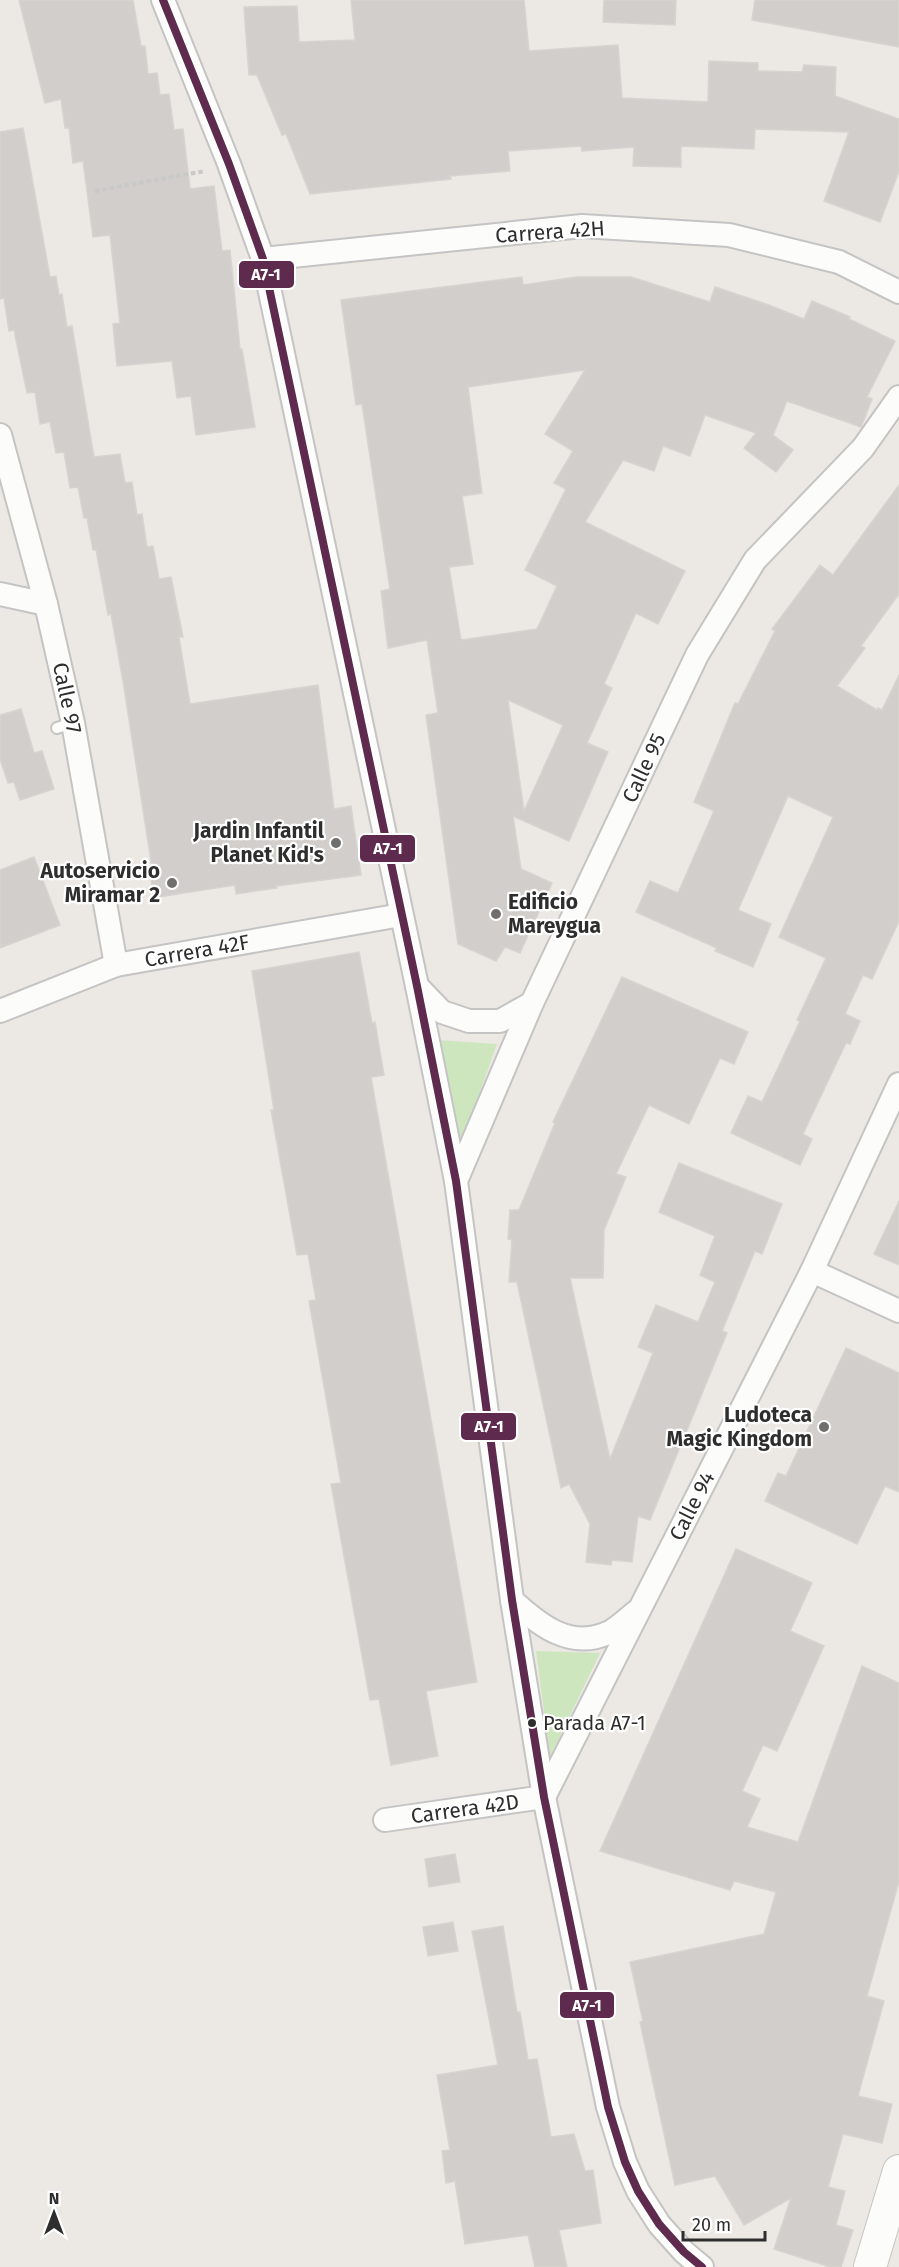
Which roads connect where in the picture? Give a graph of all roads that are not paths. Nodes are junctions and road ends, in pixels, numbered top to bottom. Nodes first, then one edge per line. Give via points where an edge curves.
1 (164, 0) edge
2 (263, 259) junction
3 (899, 292) edge
4 (899, 397) edge
5 (0, 435) edge
6 (0, 594) edge
7 (46, 604) junction
8 (401, 915) junction
9 (116, 965) junction
10 (417, 986) junction
11 (532, 1003) junction
12 (0, 1011) edge
13 (899, 1084) edge
14 (456, 1181) junction
15 (812, 1271) junction
16 (899, 1311) edge
17 (512, 1600) junction
18 (639, 1610) junction
19 (544, 1797) junction
20 (385, 1820) dead end
21 (899, 2171) edge
22 (702, 2267) edge
23 (870, 2267) edge

1 - 2 street
2 - 3 street, Carrera 42H via 582,226 729,235 839,262
2 - 8 street
4 - 11 street, Calle 95 via 863,448 755,560 697,655
5 - 7 street, Calle 97
6 - 7 street
7 - 9 street, Calle 97 via 65,726
8 - 9 street, Carrera 42F
8 - 10 street
9 - 12 street, Carrera 42F
10 - 11 street via 442,1012 469,1022 500,1022
10 - 14 street
11 - 14 street, Calle 95
13 - 15 street, Calle 94
14 - 17 street
15 - 16 street
15 - 18 street, Calle 94
17 - 18 street via 548,1630 581,1639 611,1631
17 - 19 street
18 - 19 street, Calle 94
19 - 20 street, Carrera 42D
19 - 22 street via 608,2107 625,2162 659,2224
21 - 23 street

